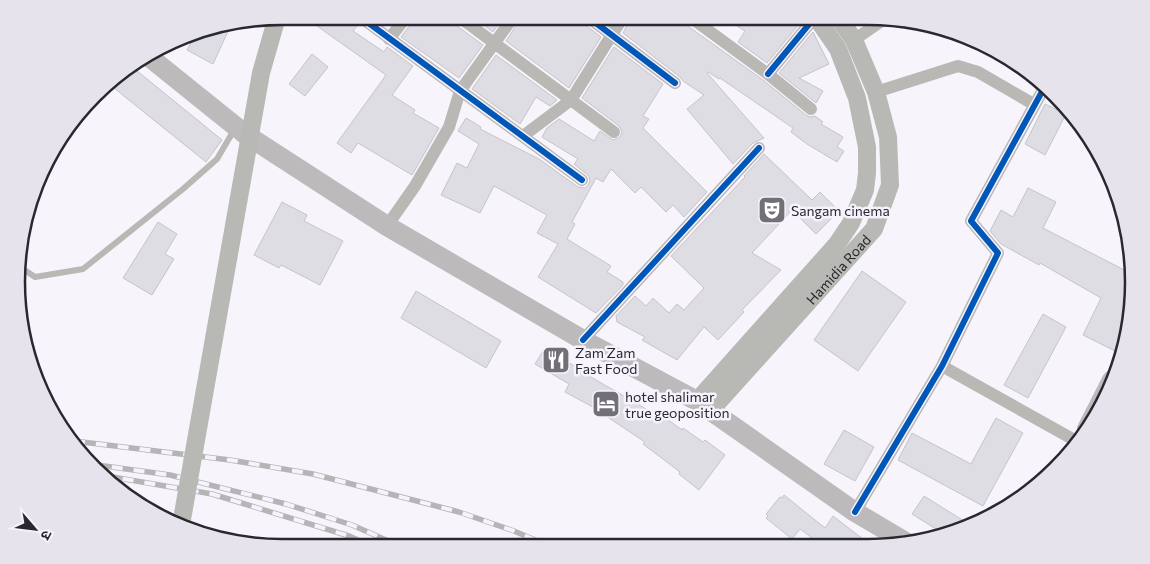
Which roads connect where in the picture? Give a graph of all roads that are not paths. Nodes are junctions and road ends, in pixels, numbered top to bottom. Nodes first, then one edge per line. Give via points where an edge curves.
1 (275, 25) edge
2 (371, 25) edge
3 (399, 25) edge
4 (470, 25) edge
5 (507, 25) edge
6 (600, 25) edge
7 (617, 25) edge
8 (701, 25) edge
9 (809, 25) edge
10 (822, 25) edge
11 (844, 25) edge
12 (875, 25) edge
13 (611, 34) junction
14 (389, 39) junction
15 (854, 40) junction
16 (494, 43) junction
17 (152, 59) edge
18 (768, 74) junction
19 (674, 83) dead end
20 (460, 91) junction
21 (876, 92) junction
22 (1041, 93) edge
23 (571, 100) junction
24 (1035, 105) junction
25 (811, 109) dead end
26 (236, 127) junction
27 (614, 132) dead end
28 (522, 136) junction
29 (760, 148) dead end
30 (582, 180) dead end
31 (856, 213) junction
32 (877, 221) junction
33 (387, 226) junction
34 (26, 270) edge
35 (583, 340) junction
36 (942, 366) junction
37 (704, 406) junction
38 (1072, 438) edge
39 (855, 512) junction
40 (182, 518) edge
41 (898, 537) edge

1 - 40 main road, bridge via 261,73
2 - 14 street
3 - 14 street
4 - 16 street
5 - 16 street
6 - 13 street
7 - 13 street
8 - 18 street
9 - 18 street
10 - 31 main road, Hamidia Road via 838,49 857,98 868,147 865,190
11 - 15 main road, Hamidia Road
12 - 15 street
13 - 19 street
13 - 23 street
14 - 20 street
15 - 21 main road, Hamidia Road
16 - 20 street
16 - 23 street
17 - 26 main road
18 - 25 street
20 - 28 street
20 - 33 street via 449,128
21 - 24 street via 958,66 978,72
21 - 32 main road, Hamidia Road via 888,137 890,185
22 - 24 street
23 - 27 street
23 - 28 street
24 - 36 street via 971,221 998,253
26 - 33 main road
26 - 34 lane via 217,159 83,269 35,277
28 - 30 street
29 - 35 street
31 - 32 main road
31 - 37 main road, Hamidia Road via 837,244
32 - 37 main road, Hamidia Road via 874,229
33 - 35 main road
35 - 37 main road
36 - 38 street
36 - 39 street
37 - 39 main road
39 - 41 main road

